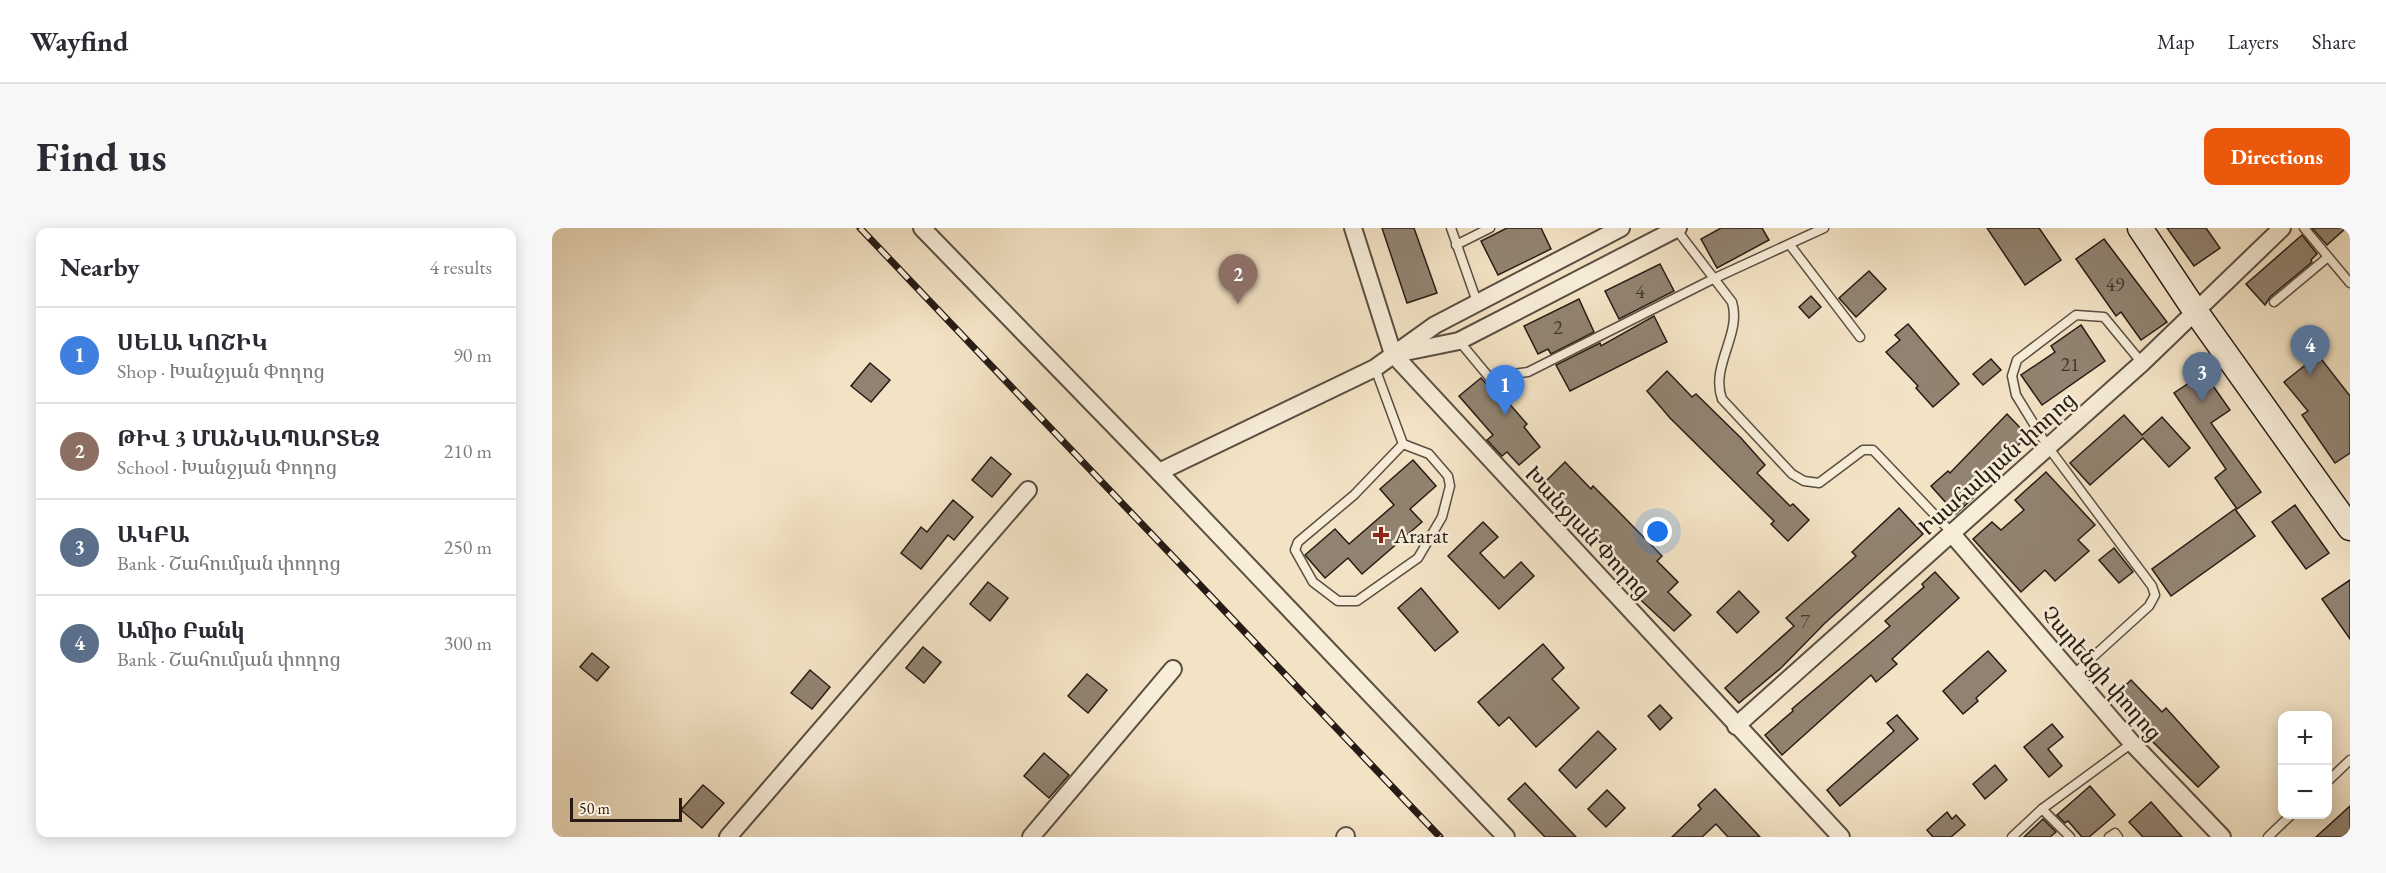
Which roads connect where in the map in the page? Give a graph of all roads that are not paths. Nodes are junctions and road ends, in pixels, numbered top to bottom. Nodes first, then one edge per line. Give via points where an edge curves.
1 (922, 228) edge
2 (1353, 228) edge
3 (1451, 228) edge
4 (1490, 228) edge
5 (1622, 228) edge
6 (1677, 228) edge
7 (1824, 228) edge
8 (2140, 228) edge
9 (2282, 228) edge
10 (2304, 228) edge
11 (1456, 245) junction
12 (1790, 245) junction
13 (2328, 257) junction
14 (1713, 279) junction
15 (2350, 283) edge
16 (1477, 302) junction
17 (2274, 302) dead end
18 (2196, 312) junction
19 (1860, 337) dead end
20 (1459, 341) junction
21 (1393, 354) junction
22 (2142, 363) junction
23 (1375, 368) junction
24 (1403, 444) junction
25 (2049, 447) junction
26 (1159, 472) junction
27 (1028, 489) dead end
28 (2350, 528) edge
29 (1952, 534) junction
30 (1173, 669) dead end
31 (2073, 675) junction
32 (1736, 726) junction
33 (2132, 743) junction
34 (2350, 760) edge
35 (2332, 777) edge
36 (2042, 809) junction
37 (2287, 819) edge
38 (728, 837) edge
39 (1031, 837) edge
40 (1506, 837) edge
41 (1841, 837) edge
42 (2012, 837) edge
43 (2070, 837) edge
44 (2109, 837) edge
45 (2118, 837) edge
46 (2222, 837) edge
47 (2268, 837) edge

1 - 26 street
2 - 21 street, Խանջյան Փողոց
3 - 11 lane
4 - 11 lane
5 - 16 street
6 - 14 lane
6 - 20 street
7 - 12 lane
8 - 18 main road
9 - 18 street, Իսահակյան փողոց
10 - 13 lane
11 - 16 lane
12 - 14 lane
12 - 19 lane
13 - 15 lane
13 - 17 lane
14 - 20 lane via 1528,372 1489,377
14 - 29 lane via 1732,302 1735,312 1718,387 1722,399 1776,457 1792,474 1819,483 1863,450 1873,450
16 - 21 street
18 - 22 street, Իսահակյան փողոց
18 - 28 main road
20 - 21 street
21 - 23 street
21 - 32 street, Խանջյան Փողոց
22 - 25 street, Իսահակյան փողոց
22 - 25 lane via 2104,316 2084,314 2076,315 2017,360 2012,376 2016,395
23 - 24 lane
23 - 26 street
24 - 24 lane via 1354,495 1298,542 1297,558 1313,582 1338,602 1357,601 1418,558 1442,517 1450,492 1448,476 1429,454
25 - 29 street, Իսահակյան փողոց
25 - 31 lane via 2155,595 2150,606
26 - 40 street
27 - 38 street
29 - 31 street, Չարենցի փողոց
29 - 32 street, Իսահակյան փողոց
30 - 39 street
31 - 33 street, Չարենցի փողոց
32 - 41 street, Խանջյան Փողոց
33 - 36 lane
33 - 46 street, Չարենցի փողոց
34 - 35 lane
36 - 42 lane
36 - 43 lane
37 - 47 lane
44 - 45 lane via 2115,833

